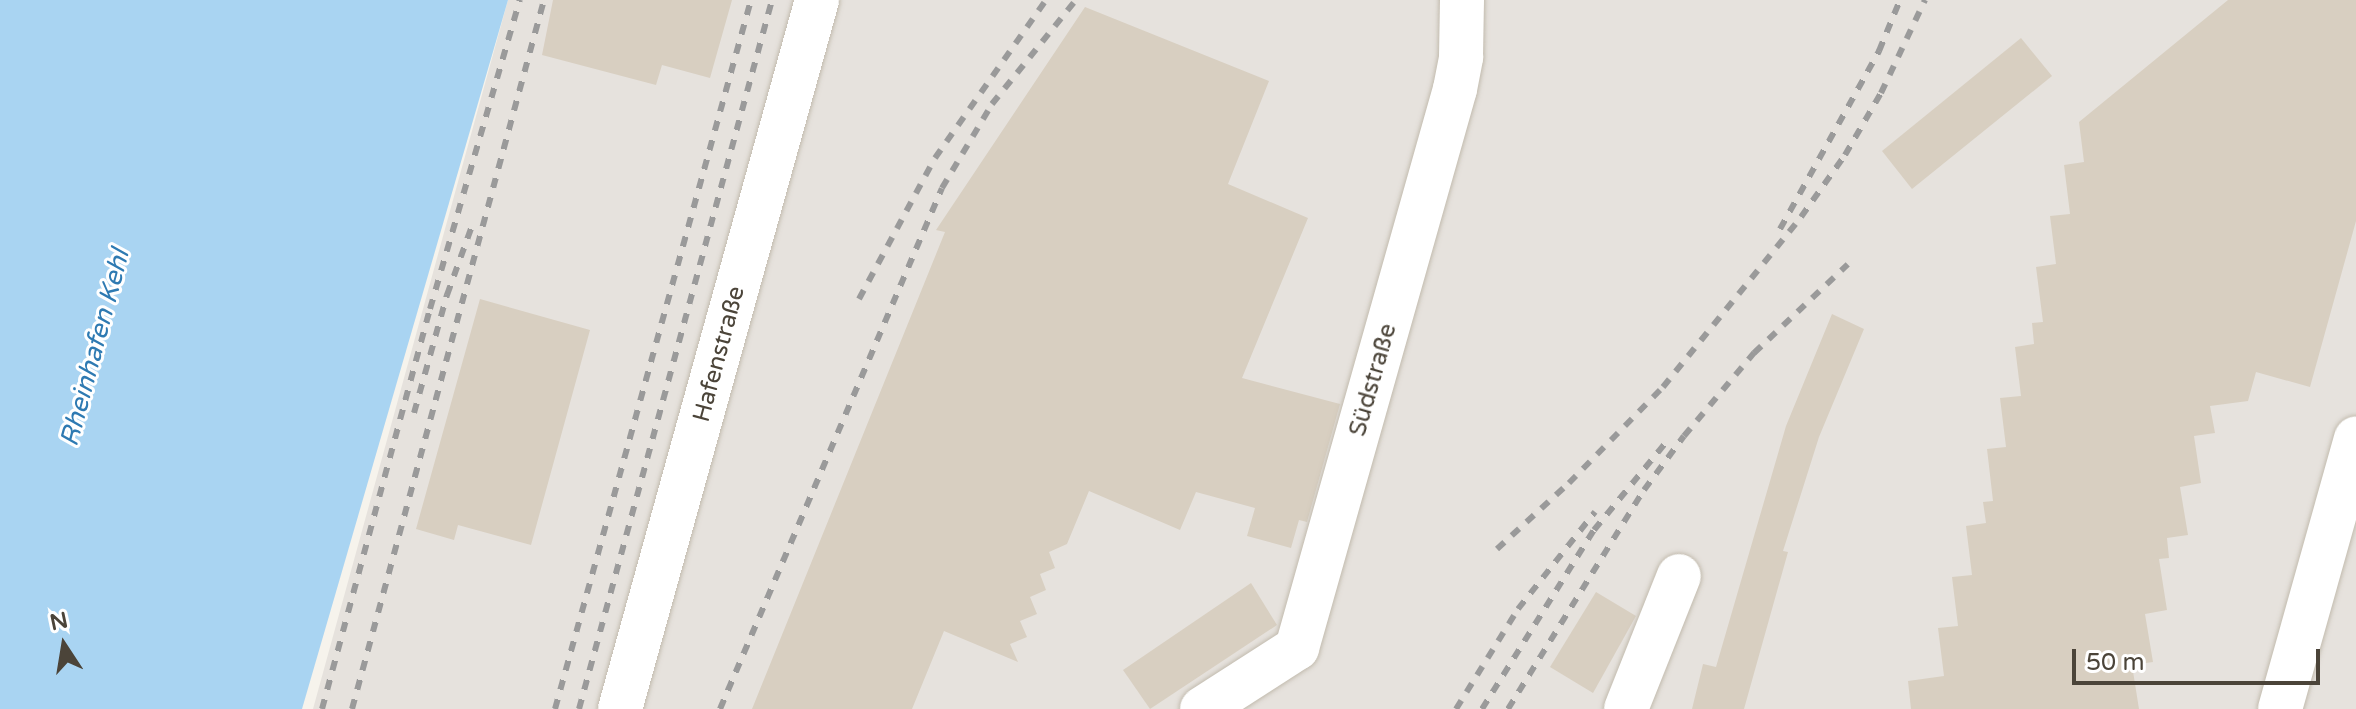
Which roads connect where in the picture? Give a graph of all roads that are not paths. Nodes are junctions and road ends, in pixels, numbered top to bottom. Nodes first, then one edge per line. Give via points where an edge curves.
1 (817, 0) edge
2 (1462, 0) edge
3 (2356, 438) edge
4 (1679, 576) dead end
5 (620, 709) edge
6 (1202, 709) edge
7 (1626, 709) edge
8 (2280, 709) edge

1 - 5 street, Hafenstraße
2 - 6 street, Südstraße via 1455,89 1297,648
3 - 8 street
4 - 7 street

